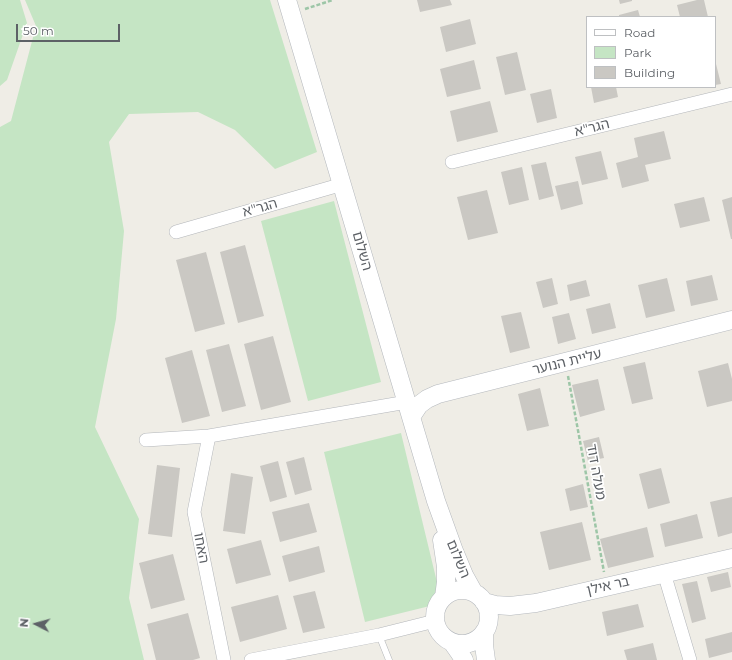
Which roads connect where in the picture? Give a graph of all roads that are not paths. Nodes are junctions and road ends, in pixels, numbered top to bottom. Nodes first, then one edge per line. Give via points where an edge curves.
1 (289, 7) edge
2 (732, 94) edge
3 (452, 162) dead end
4 (343, 184) junction
5 (176, 232) dead end
6 (732, 320) edge
7 (409, 410) junction
8 (209, 436) junction
9 (146, 440) dead end
10 (436, 502) junction
11 (732, 558) edge
12 (664, 573) junction
13 (444, 597) junction
14 (479, 597) junction
15 (435, 621) junction
16 (484, 632) junction
17 (379, 635) junction
18 (452, 642) junction
19 (260, 659) edge
20 (224, 660) edge
21 (389, 660) edge
22 (464, 660) edge
23 (486, 660) edge
24 (690, 660) edge

1 - 4 street, השלום
2 - 3 street, הגר"א
4 - 5 street, הגר"א
4 - 7 street, השלום
6 - 7 street, עליית הנוער via 438,394
7 - 8 street
7 - 10 street, השלום
8 - 9 street
8 - 20 street, האחו via 194,512
10 - 13 street, השלום via 446,567
10 - 14 street, השלום via 464,575
11 - 12 street, בר אילן
12 - 14 street, בר אילן via 536,603 495,605
12 - 24 street
13 - 14 street via 460,590 469,591
13 - 15 street via 438,604
14 - 16 street via 488,610 489,619
15 - 17 street
15 - 18 street via 442,636
16 - 18 street via 474,642
16 - 23 street
17 - 19 street
17 - 21 lane
18 - 22 street

